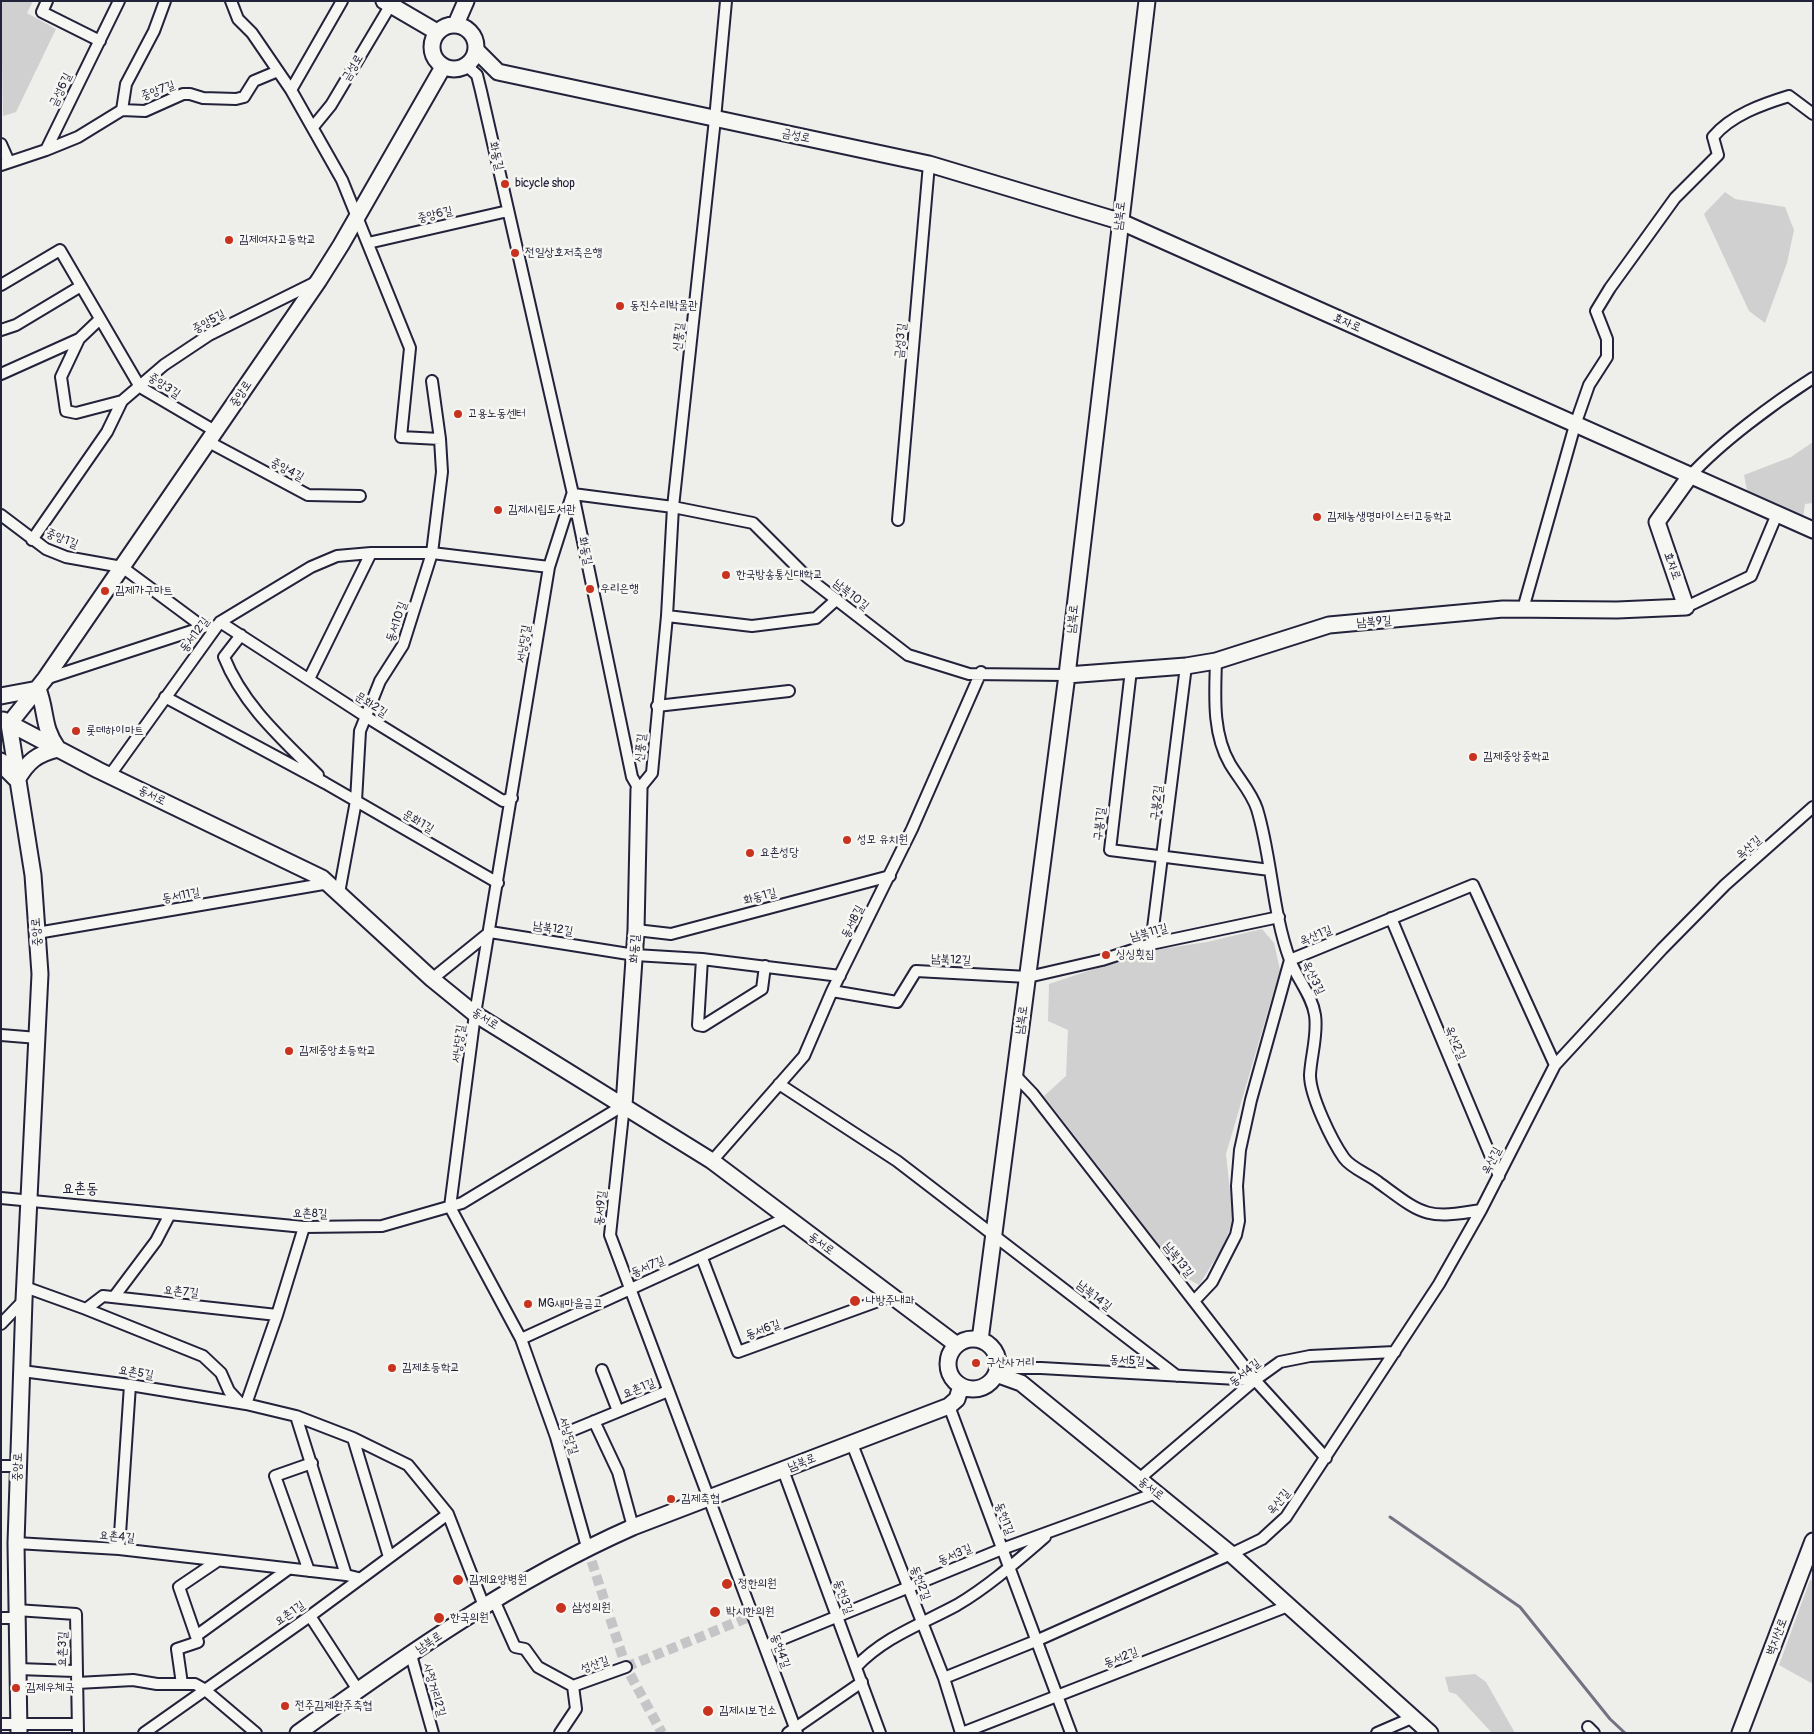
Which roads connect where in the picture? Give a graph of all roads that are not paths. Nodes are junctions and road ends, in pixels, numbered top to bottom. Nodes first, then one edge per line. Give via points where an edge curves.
1 (47, 1) edge
2 (119, 1) edge
3 (165, 1) edge
4 (231, 1) edge
5 (342, 1) edge
6 (466, 1) edge
7 (726, 1) edge
8 (1147, 1) edge
9 (387, 3) edge
10 (456, 24) junction
11 (437, 32) junction
12 (100, 41) junction
13 (477, 51) junction
14 (443, 66) junction
15 (467, 66) junction
16 (278, 71) junction
17 (291, 90) junction
18 (122, 110) junction
19 (1813, 114) edge
20 (716, 119) junction
21 (313, 127) junction
22 (1, 144) edge
23 (46, 150) junction
24 (5, 164) edge
25 (929, 164) junction
26 (508, 211) junction
27 (356, 219) junction
28 (1119, 221) junction
29 (368, 244) junction
30 (319, 280) junction
31 (1, 285) edge
32 (81, 286) junction
33 (100, 319) junction
34 (1, 330) edge
35 (79, 339) junction
36 (1, 374) edge
37 (1813, 378) edge
38 (432, 381) dead end
39 (140, 387) junction
40 (122, 401) junction
41 (1574, 425) junction
42 (211, 436) junction
43 (440, 439) junction
44 (1690, 476) junction
45 (573, 494) junction
46 (360, 496) dead end
47 (673, 507) junction
48 (1777, 514) junction
49 (1, 515) edge
50 (898, 520) dead end
51 (1813, 530) edge
52 (32, 540) junction
53 (371, 553) junction
54 (432, 553) junction
55 (122, 567) junction
56 (548, 567) junction
57 (837, 599) junction
58 (1686, 607) junction
59 (1523, 609) junction
60 (667, 616) junction
61 (220, 622) junction
62 (203, 627) junction
63 (241, 635) junction
64 (1216, 661) junction
65 (1186, 666) junction
66 (1131, 670) junction
67 (981, 672) junction
68 (1067, 674) junction
69 (309, 679) junction
70 (41, 684) junction
71 (789, 691) dead end
72 (1, 696) edge
73 (165, 696) junction
74 (657, 706) junction
75 (365, 716) junction
76 (5, 722) edge
77 (58, 749) junction
78 (1, 761) edge
79 (110, 775) junction
80 (17, 780) junction
81 (325, 783) junction
82 (639, 789) junction
83 (512, 798) junction
84 (356, 801) junction
85 (1813, 807) edge
86 (1163, 856) junction
87 (1270, 870) junction
88 (890, 876) junction
89 (498, 883) junction
90 (334, 888) junction
91 (1279, 917) junction
92 (1391, 918) junction
93 (636, 930) junction
94 (490, 932) junction
95 (37, 933) junction
96 (1151, 944) junction
97 (635, 955) junction
98 (702, 959) junction
99 (1290, 960) junction
100 (765, 966) junction
101 (840, 976) junction
102 (1028, 977) junction
103 (432, 979) junction
104 (832, 991) junction
105 (475, 1014) junction
106 (1, 1035) edge
107 (38, 1038) junction
108 (1555, 1066) junction
109 (1014, 1074) junction
110 (779, 1084) junction
111 (624, 1105) junction
112 (712, 1161) junction
113 (1499, 1176) junction
114 (1, 1198) edge
115 (29, 1200) junction
116 (450, 1207) junction
117 (1481, 1210) junction
118 (168, 1216) junction
119 (786, 1218) junction
120 (304, 1227) junction
121 (995, 1236) junction
122 (702, 1258) junction
123 (629, 1289) junction
124 (25, 1294) junction
125 (892, 1296) junction
126 (114, 1297) junction
127 (1194, 1300) junction
128 (86, 1308) junction
129 (277, 1315) junction
130 (1, 1324) edge
131 (521, 1340) junction
132 (980, 1340) junction
133 (957, 1344) junction
134 (1395, 1352) junction
135 (22, 1370) junction
136 (602, 1370) dead end
137 (997, 1371) junction
138 (1177, 1376) junction
139 (1256, 1380) junction
140 (130, 1385) junction
141 (960, 1386) junction
142 (668, 1391) junction
143 (243, 1404) junction
144 (949, 1406) junction
145 (618, 1411) junction
146 (296, 1416) junction
147 (594, 1421) junction
148 (556, 1437) junction
149 (353, 1438) junction
150 (852, 1444) junction
151 (1326, 1458) junction
152 (312, 1463) junction
153 (1, 1466) edge
154 (18, 1466) junction
155 (783, 1470) junction
156 (1139, 1479) junction
157 (1156, 1493) junction
158 (710, 1498) junction
159 (448, 1514) junction
160 (633, 1527) junction
161 (1051, 1532) junction
162 (1813, 1541) edge
163 (16, 1543) junction
164 (588, 1547) junction
165 (119, 1549) junction
166 (1002, 1549) junction
167 (1231, 1554) junction
168 (389, 1556) junction
169 (216, 1562) junction
170 (1009, 1568) junction
171 (287, 1570) junction
172 (309, 1571) junction
173 (346, 1575) junction
174 (358, 1578) junction
175 (909, 1588) junction
176 (489, 1603) junction
177 (1288, 1606) junction
178 (11, 1616) edge
179 (310, 1616) junction
180 (836, 1616) junction
181 (922, 1621) junction
182 (197, 1639) junction
183 (1038, 1640) junction
184 (765, 1646) junction
185 (411, 1655) junction
186 (626, 1667) tunnel mouth
187 (856, 1667) junction
188 (18, 1669) junction
189 (76, 1671) junction
190 (944, 1678) junction
191 (862, 1682) junction
192 (77, 1683) junction
193 (182, 1684) junction
194 (573, 1686) junction
195 (204, 1689) junction
196 (358, 1690) junction
197 (1058, 1696) junction
198 (1414, 1717) junction
199 (1, 1724) edge
200 (19, 1728) edge
201 (78, 1729) edge
202 (793, 1731) edge
203 (144, 1733) edge
204 (256, 1733) edge
205 (298, 1733) edge
206 (433, 1733) edge
207 (560, 1733) edge
208 (880, 1733) edge
209 (962, 1733) edge
210 (1071, 1733) edge
211 (1376, 1733) edge
212 (1430, 1733) edge
213 (1740, 1733) edge

1 - 12 street via 42,12
2 - 12 street, 금성6길
3 - 18 street, 중앙7길 via 154,31 126,84
4 - 16 street via 238,19 252,33
5 - 17 street
6 - 10 street
7 - 20 street, 신풍길
8 - 28 street, 남북로
9 - 11 street, 금성로
9 - 21 street, 금성로 via 331,105
10 - 11 street
10 - 13 street via 474,36
11 - 14 street via 432,44 433,56
12 - 23 street, 금성6길
13 - 15 street
13 - 20 street, 금성로 via 498,72
14 - 15 street via 454,70
14 - 27 street, 중앙로
15 - 26 street, 화동길 via 477,75
16 - 17 street
16 - 18 street, 중앙7길 via 254,81 244,97 236,99 183,94 145,111
17 - 21 street
18 - 23 street via 78,137
19 - 41 street via 1789,96 1762,104 1721,128 1714,137 1718,155 1675,198 1596,311 1607,339 1607,357 1589,385
20 - 25 street, 금성로
20 - 47 street, 신풍길
21 - 27 street via 342,180
22 - 24 street
23 - 24 street
25 - 28 street, 금성로
25 - 50 street, 금성3길
26 - 29 street, 중앙6길
26 - 45 street, 화동길
27 - 29 street
27 - 30 street, 중앙로
28 - 41 street, 효자로
28 - 68 street, 남북로
29 - 43 street via 410,348 401,437
30 - 39 street, 중앙5길 via 209,335 164,365
30 - 42 street, 중앙로
31 - 32 street, 중앙3길 via 60,250
32 - 33 street, 중앙3길
32 - 34 street via 16,325
33 - 35 street
33 - 39 street, 중앙3길
35 - 36 street
35 - 40 street, 중앙5길 via 61,377 66,410 76,413
37 - 44 street via 1755,420
38 - 43 street, 동서10길
39 - 40 street, 중앙5길
39 - 42 street, 중앙3길
40 - 52 street, 중앙5길 via 107,432
41 - 44 street, 효자로
41 - 59 street
42 - 46 street, 중앙4길 via 308,495
42 - 55 street, 중앙로
43 - 54 street, 동서10길 via 442,472
44 - 48 street, 효자로
44 - 58 street, 효자로 via 1657,522
45 - 47 street, 남북10길
45 - 56 street, 서낭당길
45 - 82 street, 화동길 via 632,777
47 - 57 street, 남북10길 via 753,523 807,577
47 - 60 street, 신풍길
48 - 51 street, 효자로
48 - 58 street via 1751,576
49 - 52 street, 중앙1길
52 - 55 street, 중앙1길 via 66,557
53 - 54 street, 동서12길
53 - 61 street, 동서12길 via 337,556 311,567
53 - 69 street
54 - 56 street, 동서12길
54 - 75 street, 동서10길 via 404,645 380,681
55 - 62 street
55 - 70 street, 중앙로
56 - 83 street, 서낭당길
57 - 60 street via 816,618 752,626
57 - 67 street, 남북10길 via 908,655 969,674
58 - 59 street, 남북9길
59 - 64 street, 남북9길 via 1329,625
60 - 74 street, 신풍길
61 - 62 street
61 - 63 street, 문화2길
61 - 73 street, 동서12길
62 - 70 street
63 - 69 street, 문화2길
63 - 81 street, 문화1길 via 224,657 233,681 258,714
64 - 65 street, 남북9길
64 - 87 street, 옥산3길 via 1215,704 1220,740 1256,807
65 - 66 street, 남북9길
65 - 86 street, 구봉2길
66 - 68 street, 남북9길
66 - 86 street, 구봉1길 via 1110,850
67 - 68 street, 남북10길
67 - 88 street, 동서8길
68 - 102 street, 남북로
69 - 75 street, 문화2길
70 - 72 street
70 - 76 street, 중앙로
70 - 77 street via 48,736
71 - 74 street
73 - 79 street, 동서12길
73 - 81 street, 문화1길
74 - 82 street, 신풍길 via 652,772
75 - 83 street, 문화2길 via 503,801
75 - 84 street, 동서10길 via 360,732
76 - 77 street, 동서로
76 - 80 street, 중앙로
77 - 79 street, 동서로
77 - 80 street via 26,763
78 - 80 street
79 - 90 street, 동서로
80 - 95 street, 중앙로 via 34,875
81 - 84 street, 문화1길
82 - 93 street, 화동길
83 - 89 street, 서낭당길
84 - 89 street, 문화1길
84 - 90 street, 동서10길
85 - 108 street, 옥산길 via 1719,892 1655,956
86 - 87 street, 구봉1길
86 - 96 street, 구봉2길
87 - 91 street, 옥산3길
88 - 93 street, 화동1길 via 672,934
88 - 101 street, 동서8길
89 - 94 street, 서낭당길
90 - 95 street, 동서11길
90 - 103 street, 동서로
91 - 96 street, 남북11길
91 - 99 street, 옥산3길
92 - 99 street, 옥산1길
92 - 108 street, 옥산1길 via 1473,885
92 - 113 street, 옥산2길
93 - 97 street, 화동길
94 - 97 street, 남북12길
94 - 103 street
94 - 105 street, 서낭당길
95 - 107 street, 중앙로 via 40,974
96 - 102 street, 남북11길 via 1102,960
97 - 98 street, 남북12길
97 - 111 street, 화동길
98 - 100 street, 남북12길
98 - 100 street via 698,1024 703,1026 762,989
99 - 117 street, 옥산3길 via 1313,1006 1315,1017 1310,1077 1313,1089 1345,1160 1406,1204 1428,1214 1449,1216
99 - 127 street, 옥산1길 via 1240,1150 1236,1235 1212,1282
100 - 101 street, 남북12길
101 - 104 street, 동서8길
102 - 104 street, 남북12길 via 916,971 897,1002
102 - 109 street, 남북로
103 - 105 street, 동서로
104 - 110 street, 동서8길 via 804,1056
105 - 111 street, 동서로
105 - 116 street, 서낭당길
106 - 107 street
107 - 115 street, 중앙로
108 - 113 street, 옥산길
109 - 121 street, 남북로
109 - 127 street, 남북13길
110 - 112 street, 동서8길
110 - 121 street via 897,1161
111 - 112 street, 동서로
111 - 116 street via 462,1203
111 - 123 street, 동서9길 via 610,1235
112 - 119 street, 동서로
113 - 117 street, 옥산길
114 - 115 street
115 - 118 street, 요촌8길
115 - 124 street, 중앙로
116 - 120 street, 요촌8길 via 382,1226
116 - 131 street, 서낭당길
117 - 134 street, 옥산길
118 - 120 street, 요촌8길
118 - 126 street via 156,1241
119 - 122 street, 동서7길
119 - 125 street, 동서로
120 - 129 street
121 - 132 street, 남북로
121 - 138 street, 남북14길
122 - 123 street, 동서7길
122 - 125 street, 동서6길 via 738,1352
123 - 131 street, 동서7길
123 - 142 street, 동서9길
124 - 128 street
124 - 130 street
124 - 135 street, 중앙로
125 - 133 street, 동서로
126 - 128 street, 요촌7길 via 103,1296
126 - 129 street, 요촌7길
127 - 139 street, 남북13길
128 - 143 street via 203,1356 221,1373 229,1391
129 - 143 street
131 - 148 street, 서낭당길
132 - 133 street via 968,1339
132 - 137 street via 994,1350
133 - 141 street via 949,1354 948,1366 952,1378
134 - 139 street, 동서4길 via 1310,1356 1280,1362
134 - 151 street, 옥산길
135 - 140 street, 요촌5길
135 - 154 street, 중앙로
136 - 145 street, 요촌1길
137 - 138 street, 동서5길 via 1042,1368
137 - 141 street via 989,1384 978,1389
137 - 156 street, 동서로 via 1021,1383
138 - 139 street, 동서5길
139 - 151 street, 남북13길
139 - 156 street, 동서4길
140 - 143 street, 요촌5길
140 - 165 street
141 - 144 street via 958,1399
142 - 145 street, 요촌1길
142 - 158 street, 동서9길
143 - 146 street, 요촌5길
144 - 150 street, 남북로
144 - 166 street, 동헌1길
145 - 147 street, 요촌1길
146 - 149 street, 요촌5길
146 - 152 street
147 - 148 street, 요촌1길
147 - 160 street via 618,1472
148 - 164 street, 서낭당길
149 - 159 street, 요촌5길 via 408,1466
149 - 168 street
150 - 155 street, 남북로
150 - 175 street, 동헌2길
151 - 167 street, 옥산길 via 1286,1517 1262,1539
152 - 172 street via 275,1476
152 - 173 street
153 - 154 street
154 - 163 street, 중앙로
155 - 158 street, 남북로
155 - 180 street, 동헌3길
156 - 157 street, 동서로
157 - 161 street, 동서3길
157 - 167 street, 동서로
158 - 160 street, 남북로
158 - 184 street, 동헌4길
159 - 168 street, 요촌1길
159 - 176 street, 요촌5길
160 - 164 street, 남북로
161 - 166 street, 동서3길
161 - 170 street
162 - 213 street, 벽지산로
163 - 165 street, 요촌4길
163 - 178 street, 중앙로
164 - 176 street, 남북로
165 - 169 street, 요촌4길
166 - 170 street, 동헌1길
166 - 175 street, 동서3길
167 - 177 street, 동서로
167 - 183 street
168 - 174 street, 요촌1길
169 - 171 street, 요촌4길
169 - 182 street via 179,1587
170 - 181 street via 956,1605
170 - 183 street, 동헌1길
171 - 172 street, 요촌4길
171 - 182 street
172 - 173 street, 요촌4길
173 - 174 street, 요촌4길
174 - 179 street, 요촌1길
175 - 180 street, 동서3길
175 - 181 street, 동헌2길
176 - 185 street, 남북로
176 - 194 street, 요촌5길 via 515,1647 525,1649 538,1667
177 - 197 street, 동서2길
177 - 198 street, 동서로
178 - 188 street, 중앙로
178 - 189 street, 요촌3길 via 76,1614
179 - 195 street, 요촌1길
179 - 196 street
180 - 184 street, 동서3길
180 - 187 street, 동헌3길
181 - 187 street via 870,1652
181 - 190 street, 동헌2길
182 - 193 street via 176,1649
183 - 190 street
183 - 197 street, 동헌1길
184 - 202 street, 동헌4길
185 - 196 street, 남북로
185 - 206 street, 사정거리2길
186 - 194 street, 성산길
187 - 191 street, 동헌3길
188 - 189 street
188 - 200 street, 중앙로
189 - 192 street, 요촌3길
190 - 209 street, 동헌2길
191 - 202 street, 동헌4길
191 - 208 street, 동헌3길
192 - 193 street, 요촌3길 via 133,1680
192 - 201 street, 요촌3길
193 - 195 street, 요촌3길 via 195,1684
194 - 207 street via 576,1709
195 - 203 street, 요촌1길
195 - 204 street, 요촌3길
196 - 205 street, 남북로
197 - 209 street, 동서2길
197 - 210 street, 동헌1길
198 - 211 street
198 - 212 street, 동서로
199 - 200 street, 요촌3길
200 - 201 street, 요촌3길

